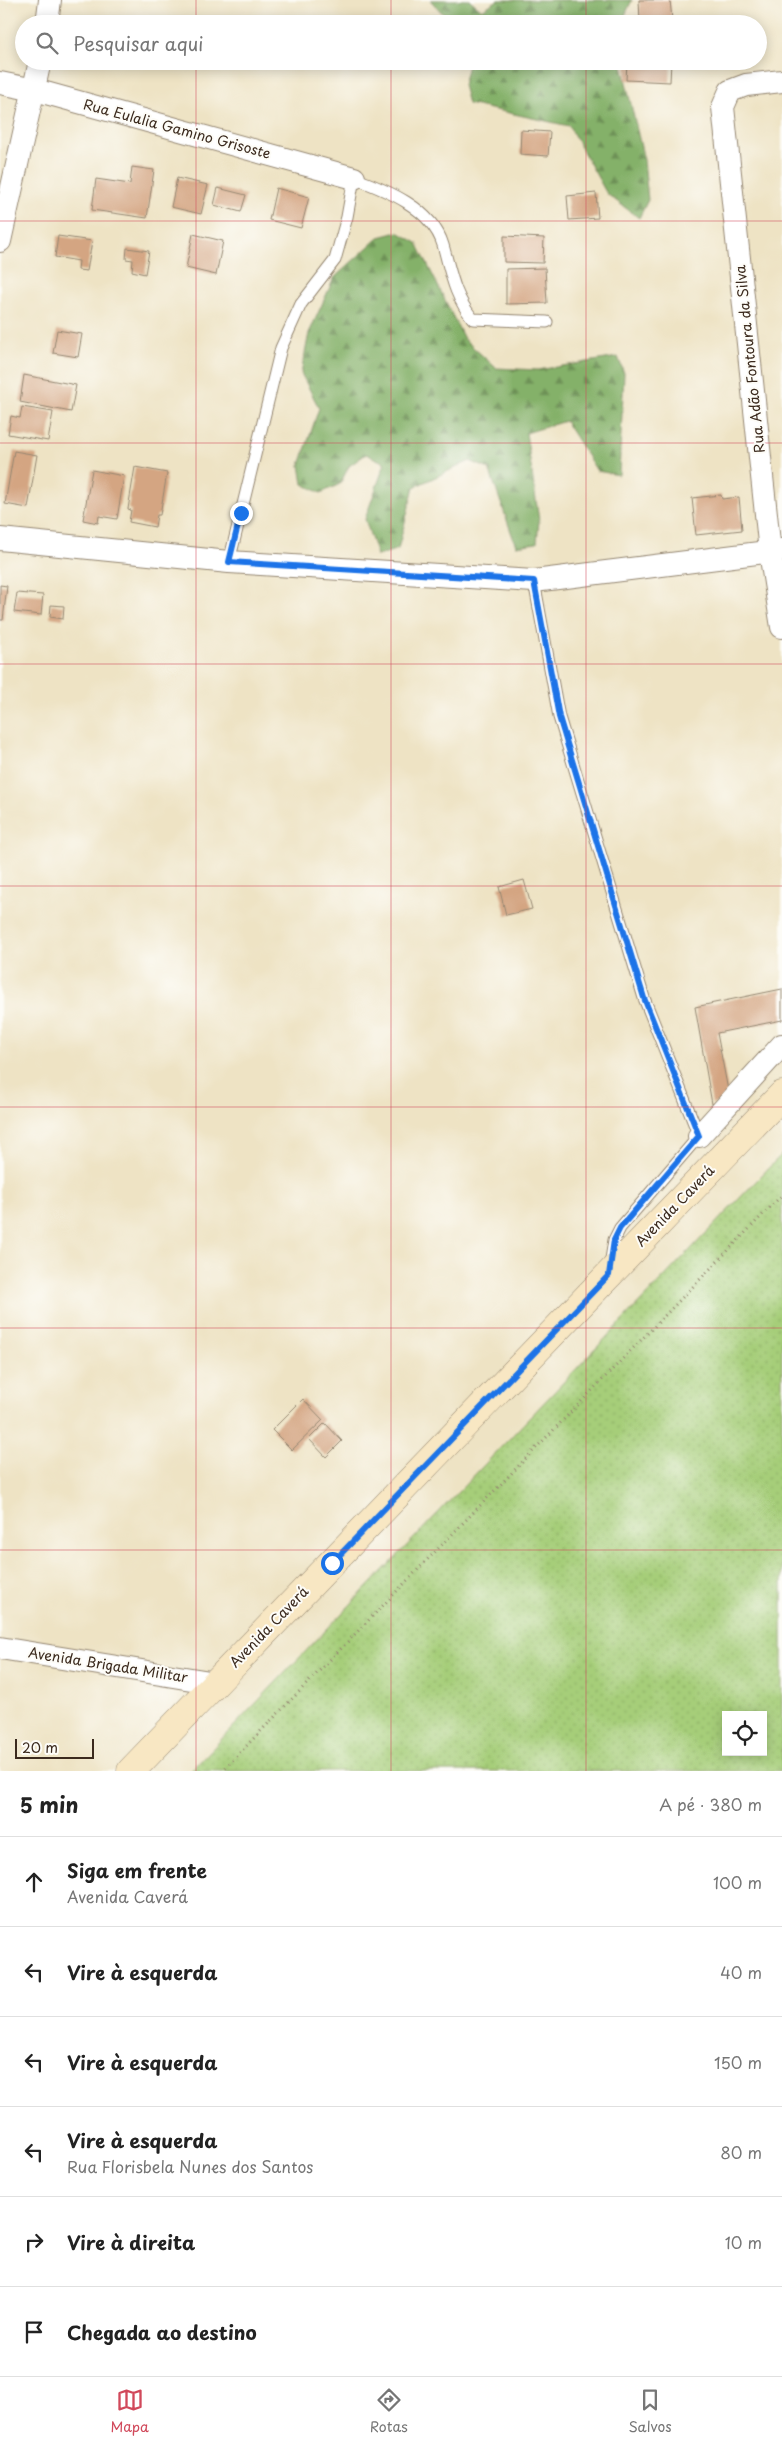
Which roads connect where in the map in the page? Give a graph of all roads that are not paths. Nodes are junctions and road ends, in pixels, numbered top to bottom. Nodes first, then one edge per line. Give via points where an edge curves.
1 (50, 0) edge
2 (48, 15) edge
3 (39, 70) edge
4 (782, 81) edge
5 (0, 83) edge
6 (36, 90) junction
7 (354, 178) junction
8 (0, 241) edge
9 (548, 322) dead end
10 (0, 539) edge
11 (776, 551) edge
12 (229, 562) junction
13 (534, 581) junction
14 (782, 627) edge
15 (782, 1045) edge
16 (782, 1095) edge
17 (699, 1136) junction
18 (609, 1275) junction
19 (0, 1648) edge
20 (216, 1683) junction
21 (131, 1771) edge

1 - 2 street
3 - 6 street
4 - 11 street, Rua Adão Fontoura da Silva via 746,85 730,91 723,107
5 - 6 street, Rua Eulalia Gamino Grisoste
6 - 7 street, Rua Eulalia Gamino Grisoste
6 - 8 street
7 - 9 lane via 381,188 428,220 442,243 451,281 462,305 473,319
7 - 12 lane via 335,260 301,304 281,348
10 - 12 street
11 - 13 street
11 - 14 street, Rua Adão Fontoura da Silva
12 - 13 street
13 - 17 lane via 559,717 644,998
15 - 17 street
16 - 18 street, Avenida Caverá
17 - 18 lane via 620,1228 614,1240
18 - 20 street, Avenida Caverá
19 - 20 street, Avenida Brigada Militar
20 - 21 street, Avenida Caverá

